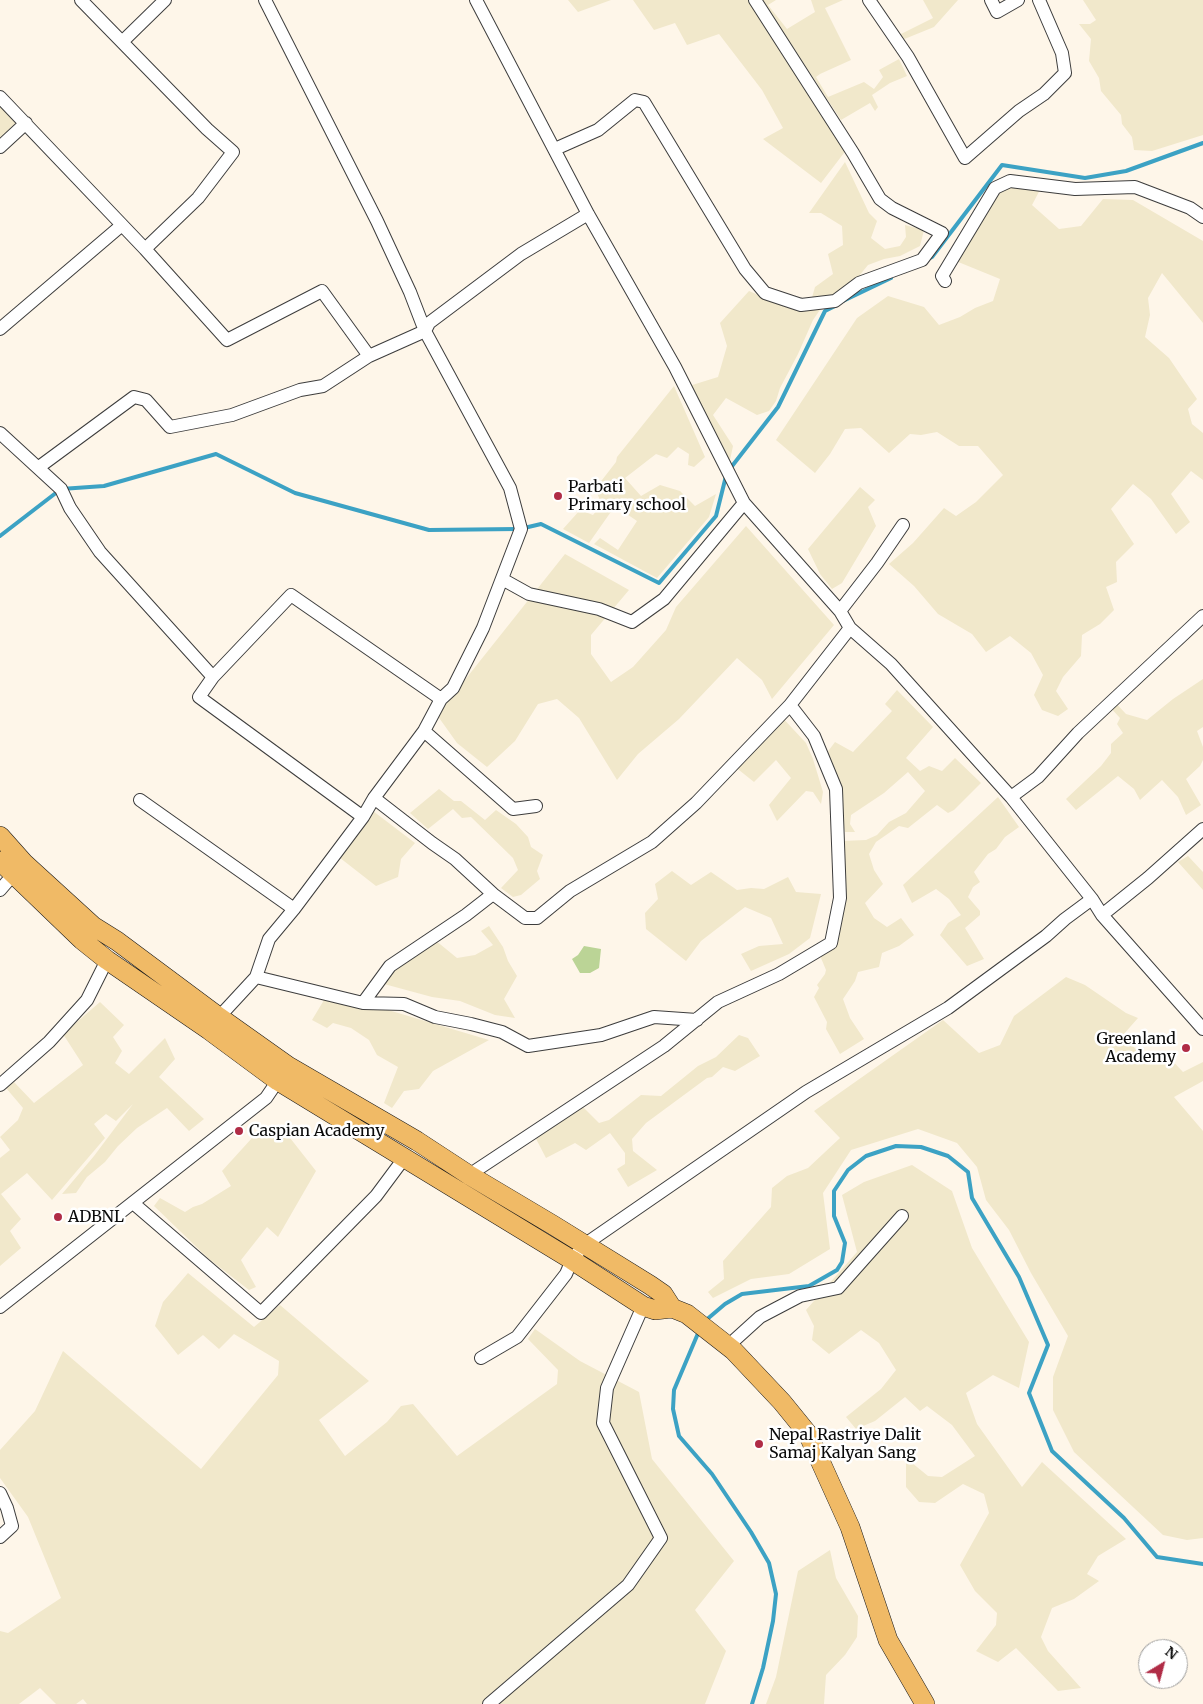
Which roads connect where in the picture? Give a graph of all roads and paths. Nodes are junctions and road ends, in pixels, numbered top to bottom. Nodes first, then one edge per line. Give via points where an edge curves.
1 (81, 0) edge
2 (165, 0) edge
3 (265, 0) edge
4 (476, 0) edge
5 (755, 0) edge
6 (869, 0) edge
7 (991, 0) edge
8 (1018, 0) edge
9 (1039, 0) edge
10 (122, 42) junction
11 (0, 96) edge
12 (26, 123) junction
13 (0, 147) edge
14 (555, 149) junction
15 (588, 214) junction
16 (1203, 217) edge
17 (122, 225) junction
18 (145, 249) junction
19 (945, 281) dead end
20 (0, 329) edge
21 (425, 331) junction
22 (369, 356) junction
23 (0, 433) edge
24 (39, 467) junction
25 (744, 502) junction
26 (903, 525) dead end
27 (502, 579) junction
28 (840, 611) junction
29 (1203, 616) edge
30 (850, 628) junction
31 (213, 677) junction
32 (441, 699) junction
33 (790, 705) junction
34 (424, 731) junction
35 (1011, 797) junction
36 (374, 798) junction
37 (140, 800) dead end
38 (536, 806) dead end
39 (364, 817) junction
40 (1203, 829) edge
41 (0, 836) edge
42 (0, 861) edge
43 (19, 869) junction
44 (0, 890) edge
45 (493, 894) junction
46 (1092, 900) junction
47 (294, 909) junction
48 (1102, 916) junction
49 (107, 960) junction
50 (256, 977) junction
51 (363, 1002) junction
52 (219, 1017) junction
53 (697, 1020) junction
54 (1203, 1029) edge
55 (283, 1073) junction
56 (0, 1085) edge
57 (405, 1157) junction
58 (469, 1175) junction
59 (133, 1203) junction
60 (902, 1216) dead end
61 (584, 1245) junction
62 (572, 1260) junction
63 (643, 1306) junction
64 (0, 1308) edge
65 (672, 1308) junction
66 (728, 1346) junction
67 (482, 1358) dead end
68 (0, 1493) edge
69 (0, 1537) edge
70 (489, 1704) edge
71 (925, 1704) edge

1 - 10 street
2 - 10 street
3 - 21 street via 378,221
4 - 14 street
5 - 14 street via 880,199 942,233 922,260 859,283 835,300 801,305 766,293 745,269 644,102 635,100 598,130
6 - 9 street via 908,57 965,158 1065,73 1062,53
7 - 8 street via 997,12
10 - 18 street via 233,152 198,198
11 - 12 street
12 - 13 street
12 - 17 street
14 - 15 street
15 - 21 street via 514,259 429,323
15 - 25 street via 675,367
16 - 19 street via 1190,208 1135,187 1075,189 1010,181 995,188 942,276
17 - 18 street
17 - 20 street
18 - 22 street via 227,340 322,291
21 - 22 street
21 - 27 street via 510,488 522,529
22 - 24 street via 323,386 300,390 232,414 170,427 146,400 134,397
23 - 24 street
24 - 31 street via 61,489 100,552
25 - 27 street via 664,599 632,622 599,609 529,594
25 - 28 street
26 - 28 street
27 - 32 street via 475,645 453,688
28 - 30 street
29 - 35 street via 1078,733 1038,777
30 - 33 street
30 - 35 street via 890,664
31 - 32 street via 291,595
31 - 39 street via 199,697
32 - 34 street
33 - 45 street via 696,802 652,842 570,891 537,918 525,918
33 - 53 street via 814,736 836,789 840,898 831,942 779,974 718,1002
34 - 36 street
34 - 38 street via 513,809
35 - 46 street
36 - 39 street
36 - 45 street via 455,859
37 - 47 street
39 - 47 street
40 - 48 street
41 - 43 main road
42 - 43 main road
43 - 44 street
43 - 49 main road via 82,940
43 - 52 main road
45 - 51 street via 390,966
46 - 48 street
46 - 61 street via 948,1008 806,1092
47 - 50 street via 269,939
48 - 54 street
49 - 55 main road via 209,1030
49 - 56 street via 87,1000 49,1042
50 - 51 street
50 - 52 street
51 - 53 street via 404,1004 435,1017 502,1032 528,1046 601,1035 654,1017
52 - 55 main road
53 - 58 street via 664,1046
55 - 57 main road
55 - 58 main road via 417,1141
55 - 59 street via 266,1098
57 - 59 street via 376,1196 261,1313
57 - 62 main road
58 - 61 main road
59 - 64 street
60 - 66 street via 838,1288 800,1296 760,1317
61 - 62 street
61 - 65 main road via 663,1294
62 - 63 main road
62 - 67 street via 566,1274 517,1337
63 - 65 main road via 655,1310
63 - 70 street via 607,1388 603,1423 661,1538 628,1585
65 - 66 main road via 687,1314
66 - 71 main road via 808,1434 850,1527 888,1640
68 - 69 street via 12,1526

